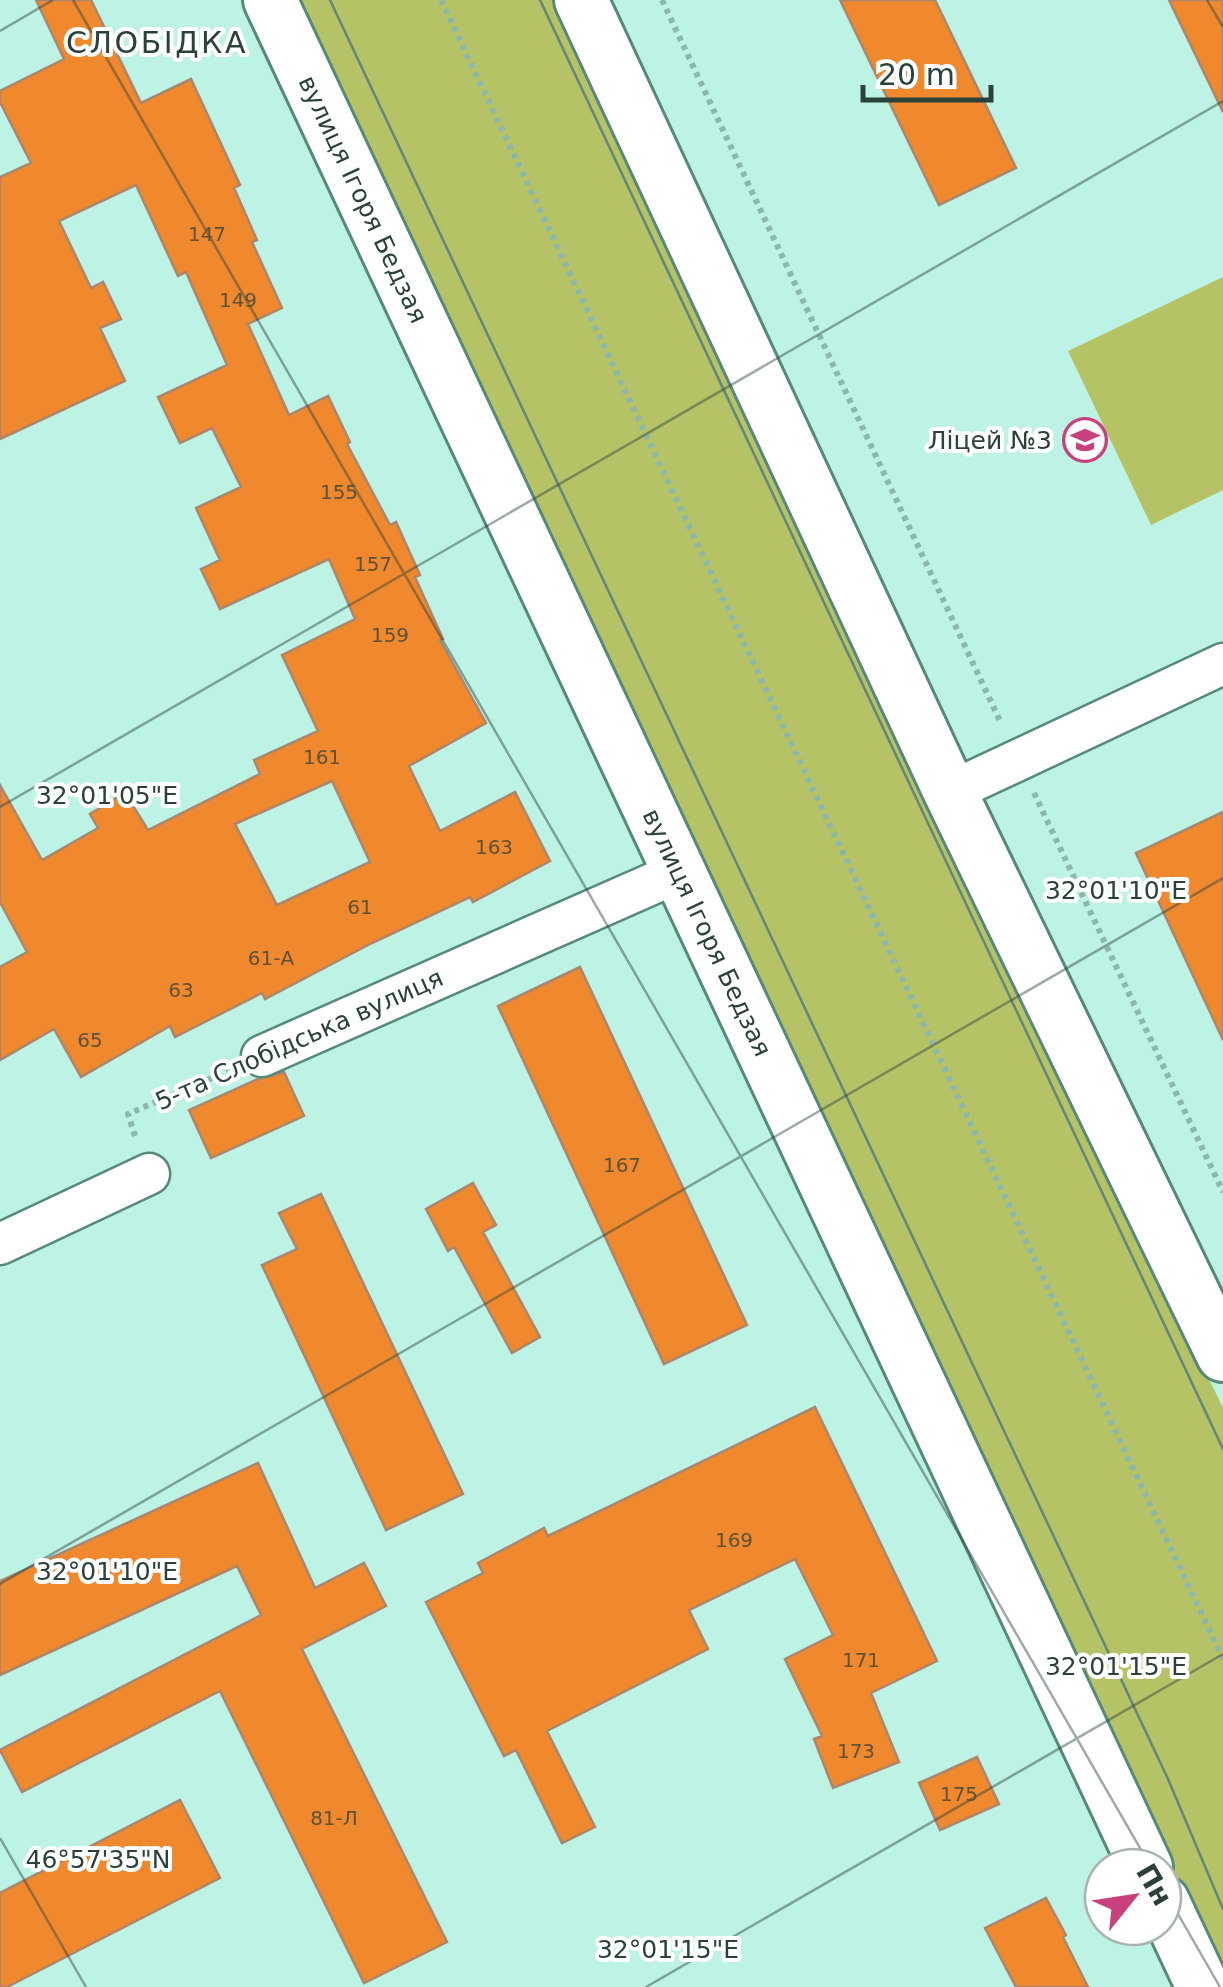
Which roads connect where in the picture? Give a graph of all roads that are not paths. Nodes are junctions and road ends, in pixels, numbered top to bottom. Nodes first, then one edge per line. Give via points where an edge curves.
1 (270, 0) edge
2 (582, 0) edge
3 (1223, 664) edge
4 (950, 792) junction
5 (678, 872) junction
6 (262, 1056) road end
7 (149, 1174) road end
8 (0, 1244) edge
9 (1223, 1355) edge
10 (1137, 1847) edge
11 (1183, 1944) edge
12 (1203, 1987) edge

1 - 5 street, вулиця Ігоря Бедзая
2 - 4 street
3 - 4 street
4 - 9 street
5 - 6 street, 5-та Слобідська вулиця
5 - 10 street, вулиця Ігоря Бедзая
7 - 8 street
11 - 12 street

